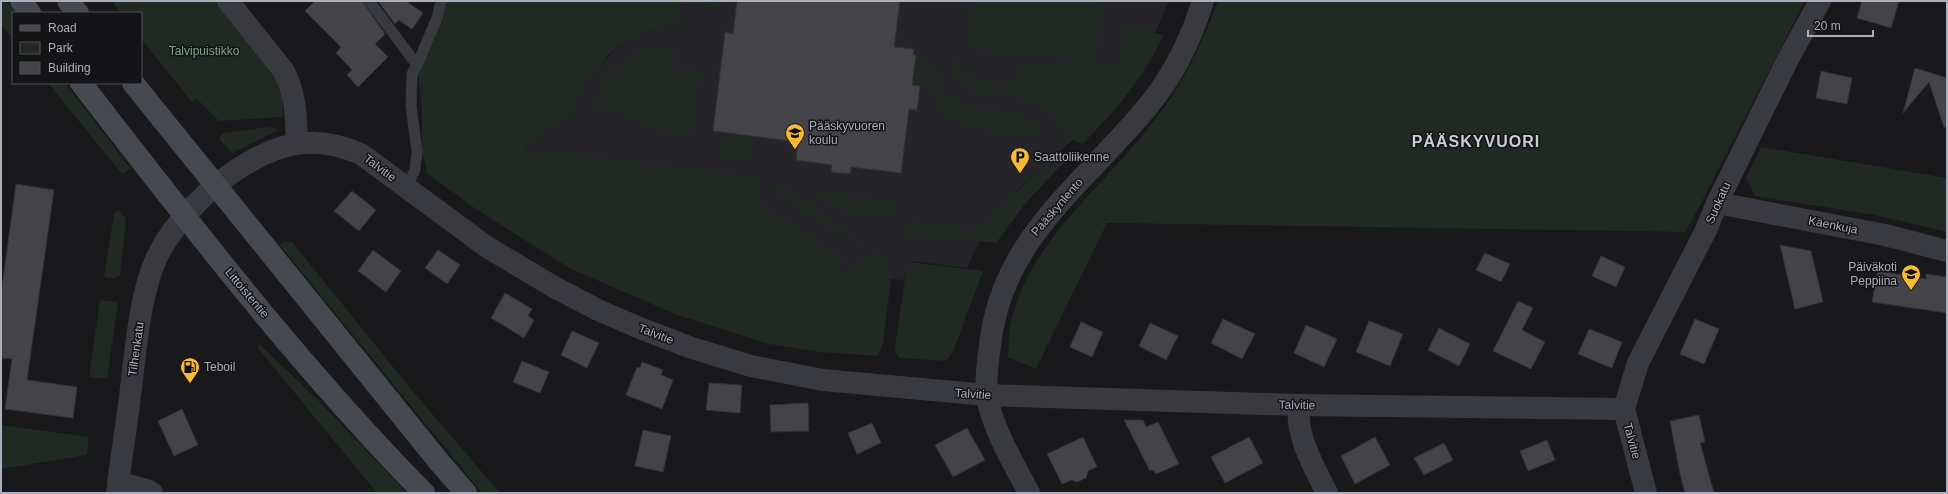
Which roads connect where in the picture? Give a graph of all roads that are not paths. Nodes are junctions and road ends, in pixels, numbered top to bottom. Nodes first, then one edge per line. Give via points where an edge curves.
1 (21, 1) edge
2 (68, 1) edge
3 (228, 1) edge
4 (369, 1) edge
5 (440, 1) edge
6 (1203, 1) edge
7 (1820, 1) edge
8 (29, 12) edge
9 (77, 12) edge
10 (417, 65) junction
11 (82, 84) edge
12 (134, 84) edge
13 (297, 143) junction
14 (216, 187) junction
15 (406, 188) junction
16 (1717, 203) junction
17 (184, 216) junction
18 (1947, 251) edge
19 (987, 395) junction
20 (1299, 405) junction
21 (1624, 409) junction
22 (118, 488) edge
23 (152, 493) edge
24 (424, 493) edge
25 (466, 493) edge
26 (1029, 493) edge
27 (1327, 493) edge
28 (1646, 493) edge

1 - 8 main road
2 - 9 main road
3 - 13 street via 289,81 296,107
4 - 10 lane
5 - 10 lane
6 - 19 street, Pääskynlento via 1182,52 1163,86 1135,122 1050,213 1012,268 994,323 987,371
7 - 16 street, Suokatu via 1786,60
10 - 15 lane via 412,74 411,106 417,151 415,170
11 - 17 main road, Littoistentie
12 - 14 main road
13 - 14 street, Talvitie via 266,153 239,168
13 - 15 street, Talvitie via 315,142 343,147 372,160
14 - 17 street, Tilhenkatu
14 - 25 main road
15 - 19 street, Talvitie via 487,247 554,287 598,310 692,348 751,366 823,380
16 - 18 street, Käenkuja via 1885,235
16 - 21 street, Suokatu via 1706,230 1638,363
17 - 22 street, Tilhenkatu via 164,243 150,276 138,331
17 - 24 main road, Littoistentie via 329,391
19 - 20 street, Talvitie
19 - 26 street, Pääskynlento via 998,428
20 - 21 street, Talvitie
20 - 27 street via 1298,415 1302,434 1310,459
21 - 28 street, Talvitie
22 - 23 street via 147,490

